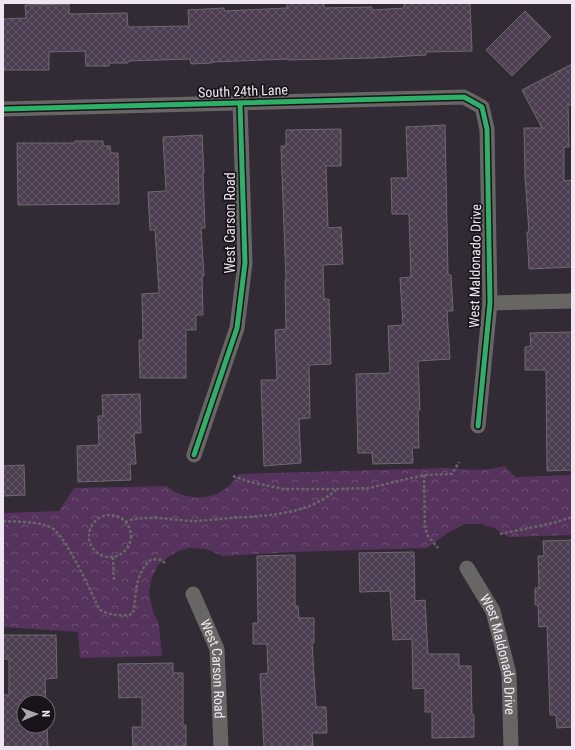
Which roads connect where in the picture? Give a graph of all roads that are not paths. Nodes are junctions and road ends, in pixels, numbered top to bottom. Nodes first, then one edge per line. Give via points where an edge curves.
1 (240, 103) junction
2 (482, 107) joint
3 (3, 109) edge
4 (572, 301) edge
5 (490, 303) junction
6 (478, 426) dead end
7 (194, 455) dead end
8 (467, 568) dead end
9 (193, 594) dead end
10 (221, 747) edge
11 (510, 747) edge

1 - 2 street, South 24th Lane via 464,97
1 - 3 street, South 24th Lane
1 - 7 street, West Carson Road via 245,263 237,328
2 - 5 street, West Maldonado Drive via 487,129
4 - 5 street
5 - 6 street, West Maldonado Drive
8 - 11 street, West Maldonado Drive via 493,611 509,674
9 - 10 street, West Carson Road via 217,649

